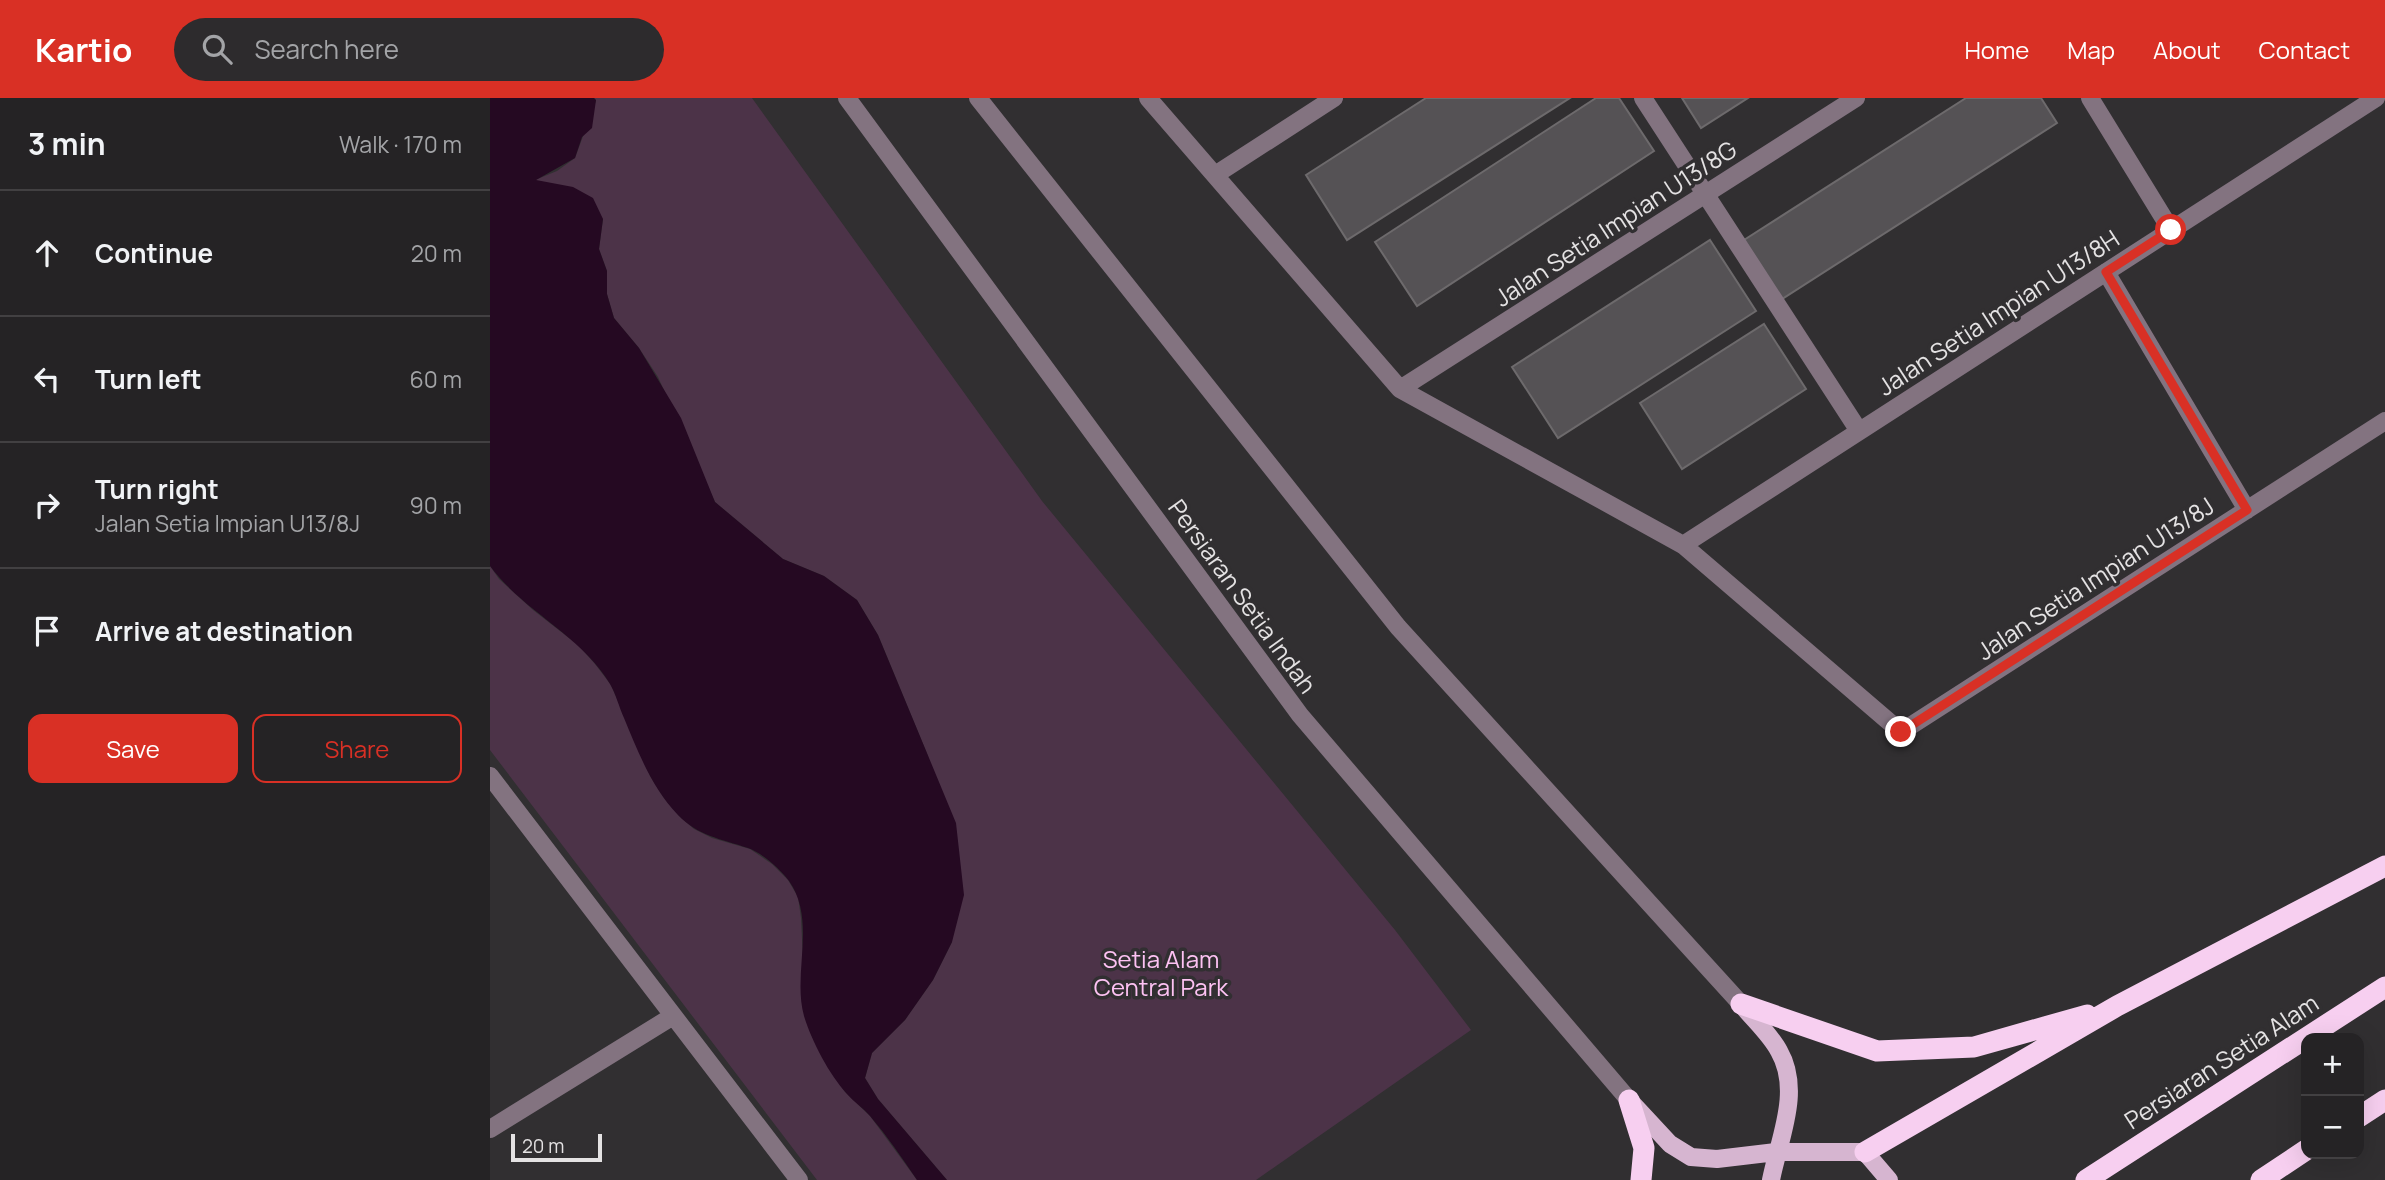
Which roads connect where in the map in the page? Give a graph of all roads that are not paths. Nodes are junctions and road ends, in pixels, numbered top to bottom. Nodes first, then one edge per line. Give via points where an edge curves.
1 (847, 98) edge
2 (978, 98) edge
3 (1148, 98) edge
4 (1334, 98) edge
5 (1643, 98) edge
6 (1856, 98) edge
7 (2090, 98) edge
8 (2375, 98) edge
9 (1215, 175) junction
10 (1704, 195) junction
11 (2171, 230) junction
12 (2106, 272) junction
13 (1400, 389) junction
14 (2385, 421) edge
15 (1859, 431) junction
16 (2247, 510) junction
17 (1683, 545) junction
18 (490, 776) edge
19 (496, 795) edge
20 (2385, 866) edge
21 (2385, 987) edge
22 (1741, 1004) junction
23 (2117, 1006) junction
24 (673, 1016) junction
25 (1629, 1100) junction
26 (2385, 1100) edge
27 (2364, 1114) edge
28 (490, 1129) edge
29 (1776, 1152) junction
30 (1865, 1152) junction
31 (2301, 1153) edge
32 (799, 1180) edge
33 (1641, 1180) edge
34 (1771, 1180) edge
35 (1889, 1180) edge
36 (2086, 1180) edge
37 (2260, 1180) edge

1 - 25 street, Persiaran Setia Indah via 1300,715
2 - 22 street via 1398,627
3 - 9 street
4 - 9 street
5 - 10 street
6 - 10 street, Jalan Setia Impian U13/8G
7 - 11 street
8 - 11 street, Jalan Setia Impian U13/8H
9 - 13 street
10 - 13 street, Jalan Setia Impian U13/8G
10 - 15 street
11 - 12 street, Jalan Setia Impian U13/8H
12 - 15 street, Jalan Setia Impian U13/8H
12 - 16 street
13 - 17 street
14 - 16 street, Jalan Setia Impian U13/8J
15 - 17 street, Jalan Setia Impian U13/8H
16 - 17 street, Jalan Setia Impian U13/8J via 1901,732
18 - 19 street
19 - 24 street
20 - 23 highway
21 - 36 highway, Persiaran Setia Alam
22 - 23 highway via 1878,1051 1974,1047
22 - 29 main road via 1779,1050 1789,1074 1789,1102
23 - 30 highway
24 - 28 street
24 - 32 street
25 - 29 main road via 1670,1144 1691,1157 1717,1159
25 - 33 highway via 1644,1148
26 - 27 highway
29 - 30 main road
29 - 34 main road
30 - 35 main road
31 - 37 highway

